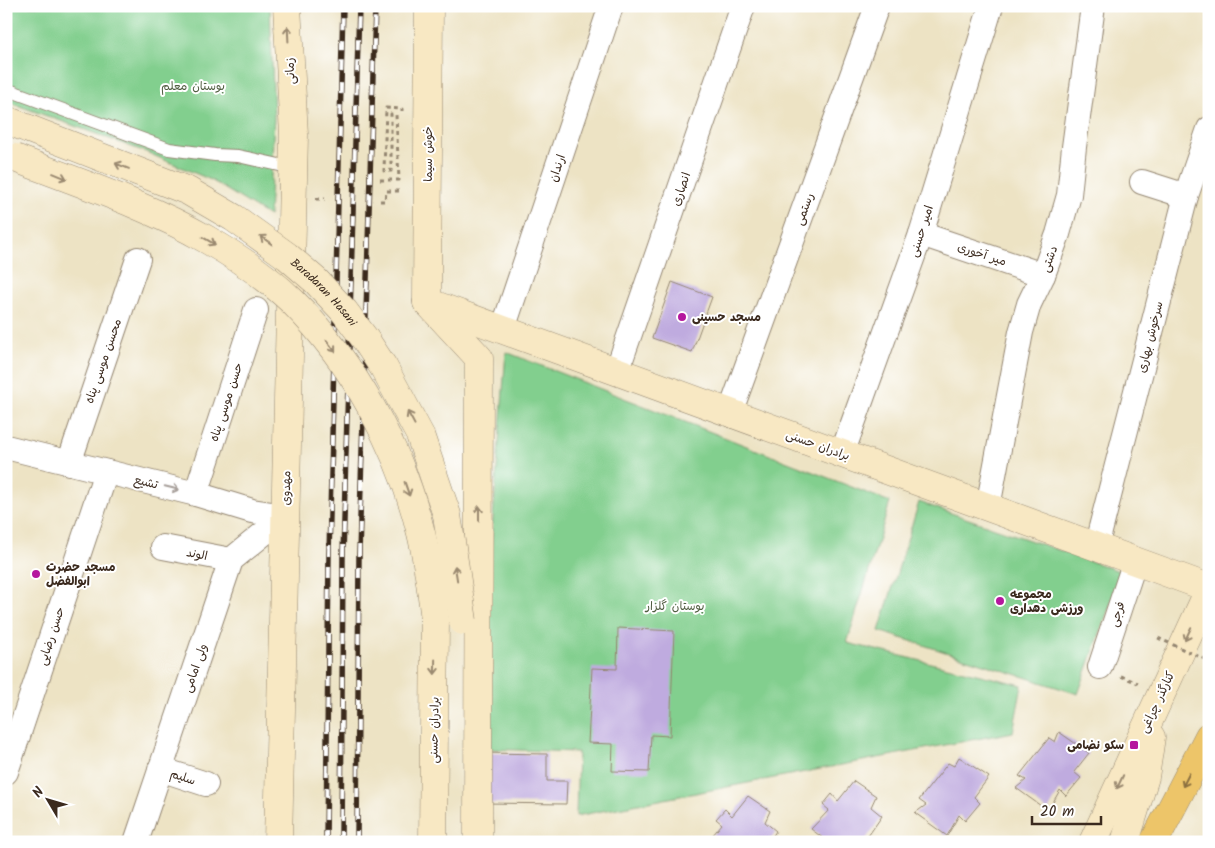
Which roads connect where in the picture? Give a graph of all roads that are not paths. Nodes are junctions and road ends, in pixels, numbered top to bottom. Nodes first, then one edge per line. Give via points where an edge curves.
1 (286, 6) edge
2 (429, 6) edge
3 (611, 6) edge
4 (744, 6) edge
5 (876, 6) edge
6 (991, 6) edge
7 (1093, 6) edge
8 (6, 89) edge
9 (17, 124) edge
10 (1209, 129) edge
11 (294, 135) joint
12 (11, 157) edge
13 (293, 168) junction
14 (1142, 182) dead end
15 (1186, 196) junction
16 (921, 234) junction
17 (138, 259) dead end
18 (1043, 275) junction
19 (427, 302) junction
20 (256, 310) dead end
21 (503, 329) junction
22 (479, 358) junction
23 (617, 371) junction
24 (730, 413) junction
25 (6, 447) edge
26 (842, 454) junction
27 (69, 463) junction
28 (106, 472) junction
29 (196, 494) junction
30 (988, 507) junction
31 (285, 516) junction
32 (163, 547) dead end
33 (1096, 547) junction
34 (231, 560) junction
35 (1135, 561) junction
36 (1209, 589) edge
37 (1100, 667) road end
38 (1156, 703) junction
39 (1209, 736) edge
40 (160, 769) junction
41 (6, 772) edge
42 (206, 784) dead end
43 (136, 842) edge
44 (278, 842) edge
45 (433, 842) edge
46 (464, 842) edge
47 (478, 842) edge
48 (1093, 842) edge
49 (1126, 842) edge
50 (1154, 842) edge

11 -> 1 street, زمانی
2 - 19 street, خوش سیما
3 - 21 street, ارندان
4 - 23 street, انصاری
5 - 24 street, رستمی
6 - 16 street, امیر حسنی
7 - 18 street, دشتی via 1069,195
8 - 13 lane via 168,149 238,156
46 -> 9 street, Baradaran Hasani, bridge via 463,621 447,515 420,435 384,368 344,311 316,282 287,256 234,218 188,191
10 - 15 street, سرخوش بهاری
11 - 13 street, مهدوی
12 -> 45 street, برادران حسنی, bridge via 159,214 207,239 262,275 319,330 358,387 395,454 421,534 436,618
13 - 31 street, مهدوی
14 - 15 street
15 - 33 street, سرخوش بهاری
16 - 18 street, میر آخوری
16 - 26 street, امیر حسنی
17 - 27 street, محسن موسی پناه
18 - 30 street, دشتی via 1029,304 1021,332
19 - 21 street, برادران حسنی
19 - 22 street
20 - 29 street, حسن موسی پناه
21 - 22 street via 489,352
21 - 23 street, برادران حسنی
47 -> 22 street
23 - 24 street, برادران حسنی
24 - 26 street, برادران حسنی
25 - 27 street, تشیع
26 - 30 street, برادران حسنی
27 - 28 street, تشیع
28 -> 29 street, تشیع
28 - 41 street, حسن رضایی
29 - 31 street, تشیع via 252,511
30 - 33 street, برادران حسنی
31 - 34 street
31 - 44 street, مهدوی
32 - 34 street, الوند
33 - 35 street, برادران حسنی
34 - 40 street, ولی امامی
35 - 36 street, برادران حسنی
35 - 37 street, فرجی
36 -> 38 street, کنارگذر چراغی
38 -> 48 street, کنارگذر چراغی
38 - 49 street via 1148,761
39 -> 50 highway
40 - 42 street, سلیم
40 - 43 street, ولی امامی

